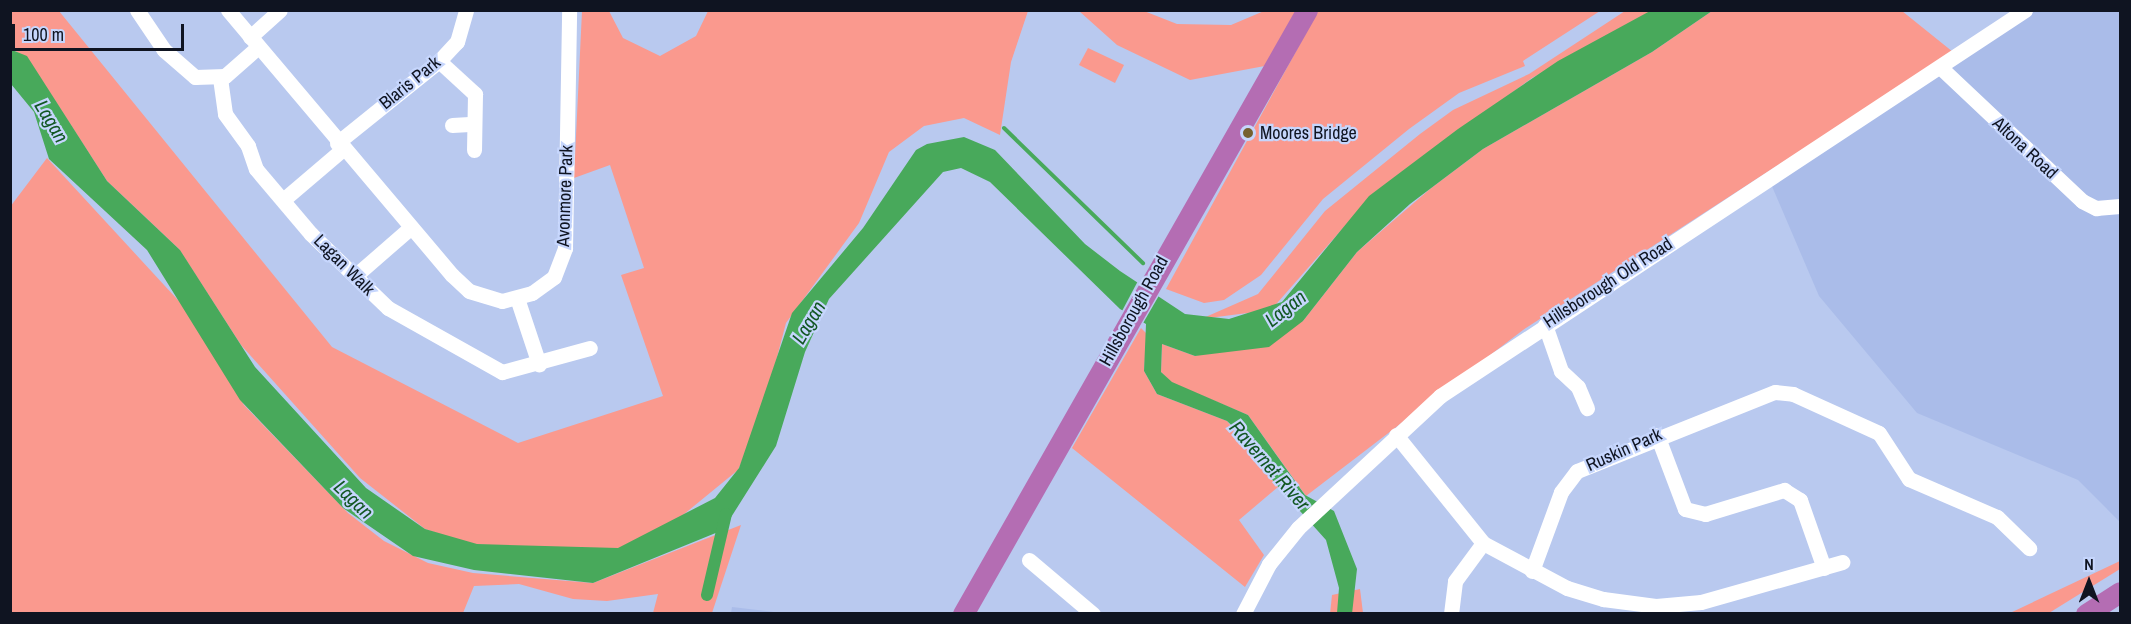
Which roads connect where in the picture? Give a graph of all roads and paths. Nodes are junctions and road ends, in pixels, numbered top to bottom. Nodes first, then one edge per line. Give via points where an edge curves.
1 (137, 10) edge
2 (228, 10) edge
3 (280, 10) edge
4 (466, 10) edge
5 (568, 10) edge
6 (1307, 10) edge
7 (2025, 10) edge
8 (254, 42) junction
9 (439, 61) junction
10 (1940, 67) junction
11 (220, 78) junction
12 (474, 124) junction
13 (452, 125) dead end
14 (340, 146) junction
15 (474, 150) dead end
16 (283, 200) junction
17 (2121, 206) edge
18 (411, 228) junction
19 (356, 275) junction
20 (517, 298) junction
21 (1545, 325) junction
22 (590, 348) dead end
23 (539, 364) junction
24 (1587, 408) dead end
25 (1396, 435) junction
26 (1657, 435) junction
27 (1483, 543) junction
28 (2030, 548) dead end
29 (1029, 560) dead end
30 (1842, 562) dead end
31 (1824, 568) junction
32 (1532, 571) junction
33 (2121, 592) edge
34 (1602, 606) edge
35 (1702, 608) edge
36 (963, 614) edge
37 (1094, 614) edge
38 (1243, 614) edge
39 (1451, 614) edge
40 (2086, 614) edge

1 - 11 street via 184,70 195,77
2 - 8 street
3 - 8 street
4 - 9 street, Blaris Park via 457,42
5 - 20 street, Avonmore Park via 565,248 554,277
6 - 36 highway, Hillsborough Road
7 - 10 street, Hillsborough Old Road
8 - 11 street
8 - 14 street
9 - 12 street via 475,94
9 - 14 street, Blaris Park
10 - 17 street, Altona Road via 2082,201 2096,208
10 - 21 street, Hillsborough Old Road
11 - 16 street, Lagan Walk via 225,114 248,146 256,169
12 - 13 street
12 - 15 street
14 - 16 street
14 - 18 street
16 - 19 street, Lagan Walk
18 - 19 street
18 - 20 street via 469,291 502,301
19 - 23 street, Lagan Walk via 406,321 483,364 502,372
20 - 23 street
21 - 24 street via 1561,371 1578,387
21 - 25 street, Hillsborough Old Road via 1440,396
22 - 23 street, Lagan Walk
25 - 27 street
25 - 38 street, Hillsborough Old Road via 1298,528 1269,564
26 - 28 street, Ruskin Park via 1775,392 1793,394 1879,433 1909,479 1997,517
26 - 31 street via 1685,509 1705,514 1784,490 1800,500
26 - 32 street, Ruskin Park via 1577,471 1561,492
27 - 32 street
27 - 39 street via 1455,581
29 - 37 street
30 - 31 street
31 - 35 street
32 - 34 street
33 - 40 highway
34 - 35 street

